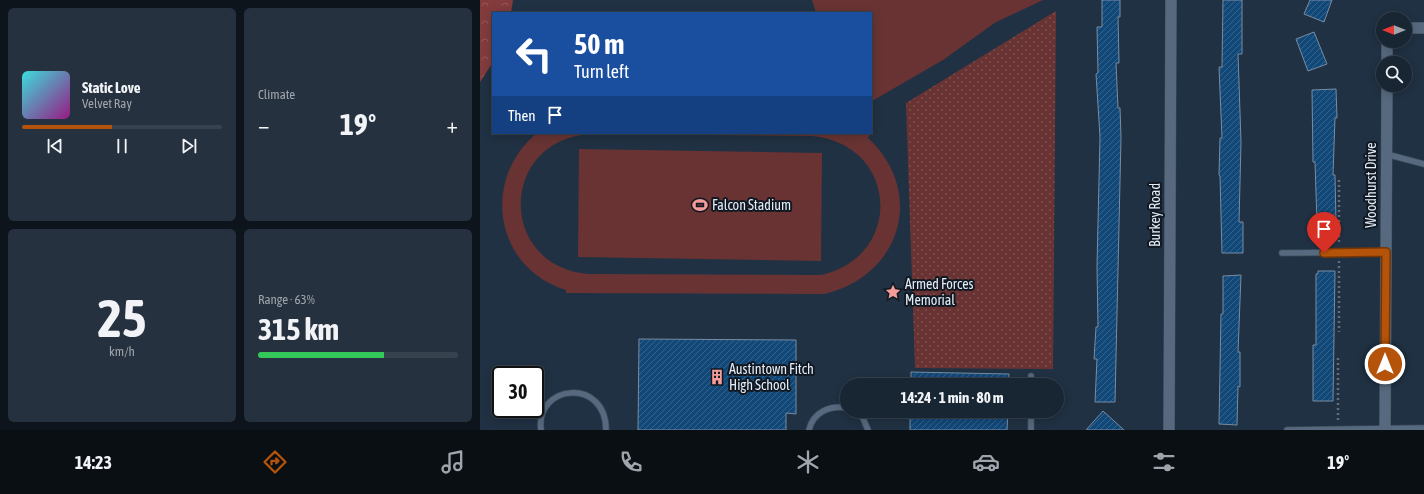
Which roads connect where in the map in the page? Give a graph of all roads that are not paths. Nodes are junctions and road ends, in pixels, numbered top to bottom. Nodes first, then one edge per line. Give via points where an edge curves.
1 (1171, 0) edge
2 (1412, 28) edge
3 (1424, 28) edge
4 (1387, 92) edge
5 (1386, 154) junction
6 (1424, 164) edge
7 (1386, 252) junction
8 (1282, 253) dead end
9 (840, 407) edge
10 (863, 418) edge
11 (1031, 418) edge
12 (540, 428) edge
13 (1424, 428) edge
14 (1385, 429) edge
15 (606, 430) edge
16 (809, 430) edge
17 (868, 430) edge
18 (1031, 430) edge
19 (1169, 430) edge
20 (1287, 430) edge

1 - 19 street, Burkey Road
2 - 3 street
4 - 5 street, Woodhurst Drive
5 - 6 lane
5 - 7 street, Woodhurst Drive
7 - 8 lane
7 - 14 street, Woodhurst Drive
9 - 16 lane via 822,411 815,417
10 - 17 lane
11 - 18 lane
12 - 15 lane via 542,414 552,401 566,393 576,392 596,401 606,419
13 - 14 lane
14 - 20 lane

